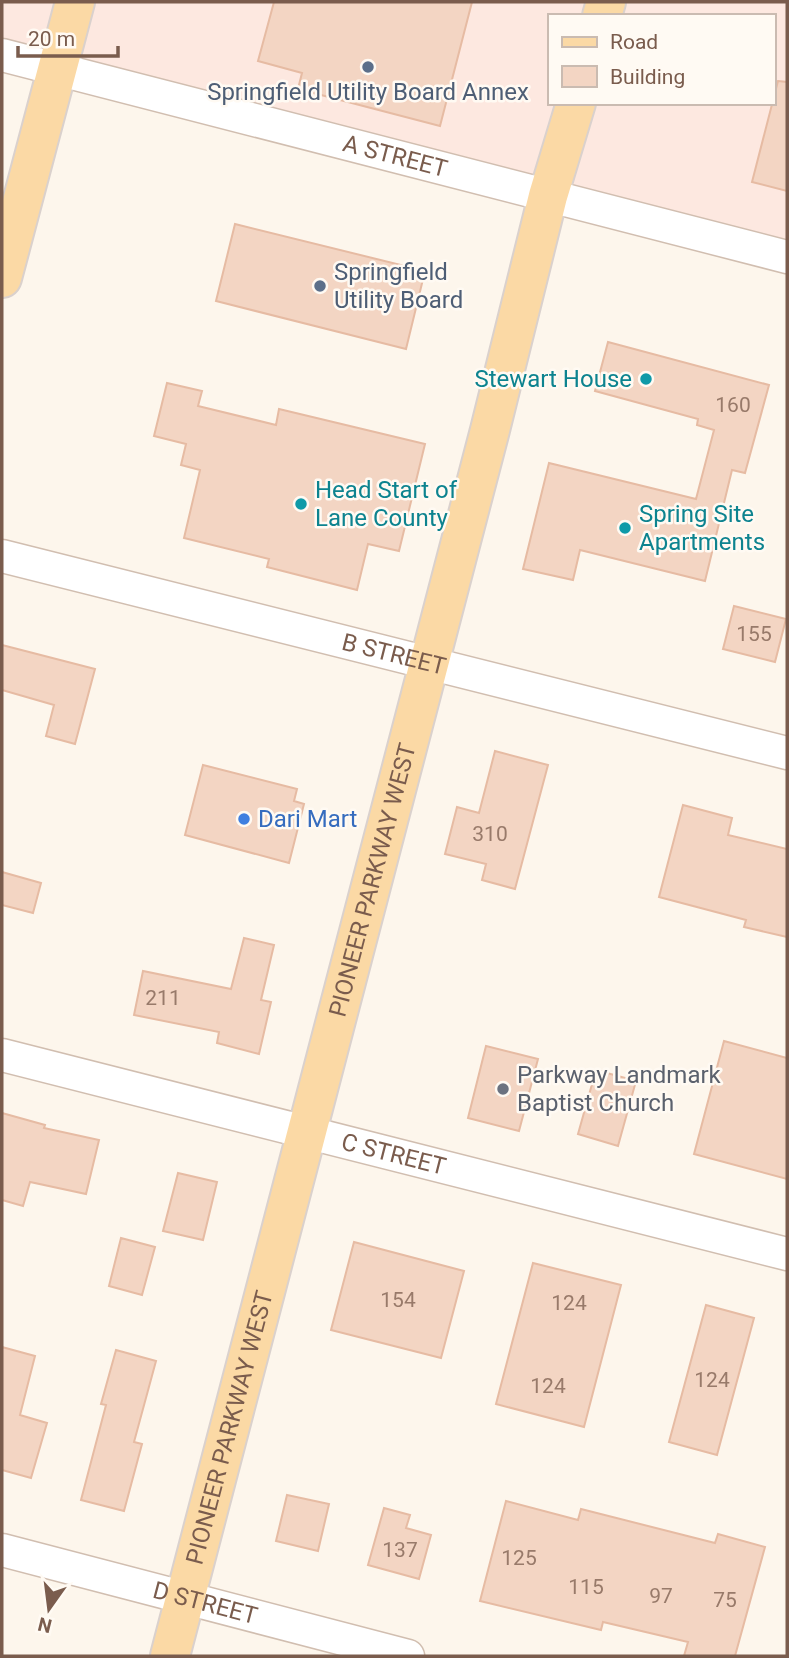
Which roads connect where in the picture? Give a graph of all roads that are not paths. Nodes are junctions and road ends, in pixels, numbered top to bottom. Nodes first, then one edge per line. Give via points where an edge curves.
1 (75, 2) edge
2 (2, 55) edge
3 (57, 70) junction
4 (575, 105) edge
5 (548, 195) junction
6 (787, 257) edge
7 (2, 278) edge
8 (2, 556) edge
9 (428, 663) junction
10 (787, 754) edge
11 (2, 1055) edge
12 (305, 1133) junction
13 (787, 1254) edge
14 (2, 1550) edge
15 (185, 1598) junction
16 (170, 1656) edge
17 (408, 1656) edge

1 - 3 main road
2 - 3 street, A STREET
3 - 5 street, A STREET
3 - 7 main road
4 - 5 main road, PIONEER PARKWAY WEST
5 - 6 street, A STREET
5 - 9 main road, PIONEER PARKWAY WEST
8 - 9 street, B STREET
9 - 10 street, B STREET
9 - 12 main road, PIONEER PARKWAY WEST
11 - 12 street, C STREET
12 - 13 street, C STREET
12 - 15 main road, PIONEER PARKWAY WEST
14 - 15 street, D STREET
15 - 16 main road, PIONEER PARKWAY WEST
15 - 17 street, D STREET

